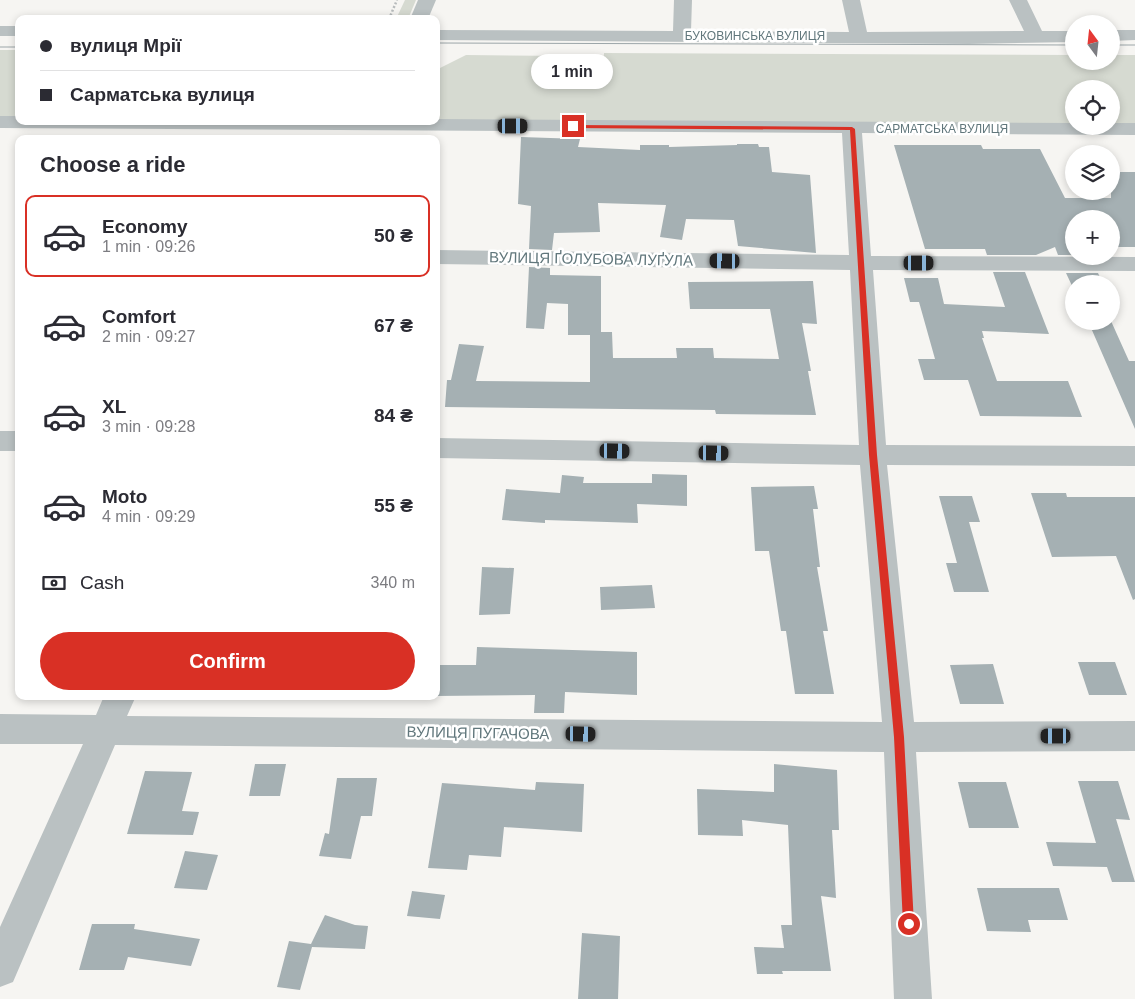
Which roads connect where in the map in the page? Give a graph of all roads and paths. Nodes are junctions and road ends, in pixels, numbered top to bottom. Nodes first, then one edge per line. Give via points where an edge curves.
1 (397, 0) edge
2 (427, 0) edge
3 (682, 0) edge
4 (851, 0) edge
5 (1018, 0) edge
6 (391, 15) edge
7 (421, 15) edge
8 (0, 31) edge
9 (15, 31) edge
10 (440, 35) edge
11 (1135, 35) edge
12 (682, 36) junction
13 (859, 36) junction
14 (1035, 36) junction
15 (1065, 36) edge
16 (1120, 36) edge
17 (0, 122) edge
18 (15, 122) edge
19 (186, 125) edge
20 (371, 128) edge
21 (852, 129) junction
22 (1135, 129) edge
23 (440, 257) edge
24 (860, 263) junction
25 (1135, 264) edge
26 (0, 441) edge
27 (15, 441) edge
28 (440, 448) edge
29 (873, 455) junction
30 (1135, 456) edge
31 (118, 700) edge
32 (0, 729) edge
33 (105, 729) junction
34 (1135, 736) edge
35 (899, 737) junction
36 (0, 969) edge
37 (913, 999) edge

1 - 6 path
2 - 7 street
3 - 12 street
4 - 13 street
5 - 14 street
8 - 9 street
10 - 12 street, БУКОВИНСЬКА ВУЛИЦЯ
11 - 16 street
12 - 13 street, БУКОВИНСЬКА ВУЛИЦЯ
13 - 14 street, БУКОВИНСЬКА ВУЛИЦЯ
14 - 15 street, БУКОВИНСЬКА ВУЛИЦЯ
17 - 18 street, САРМАТСЬКА ВУЛИЦЯ
19 - 20 street, САРМАТСЬКА ВУЛИЦЯ
20 - 21 street, САРМАТСЬКА ВУЛИЦЯ
21 - 22 street, САРМАТСЬКА ВУЛИЦЯ
21 - 24 street
23 - 24 street, ВУЛИЦЯ ҐОЛУБОВА ЛУҐУЛА
24 - 25 street, ВУЛИЦЯ ҐОЛУБОВА ЛУҐУЛА
24 - 29 street
26 - 27 street
28 - 29 street
29 - 30 street
29 - 35 street
31 - 33 street
32 - 33 street, ВУЛИЦЯ ПУГАЧОВА
33 - 35 street, ВУЛИЦЯ ПУГАЧОВА
33 - 36 street
34 - 35 street, ВУЛИЦЯ ПУГАЧОВА
35 - 37 street

